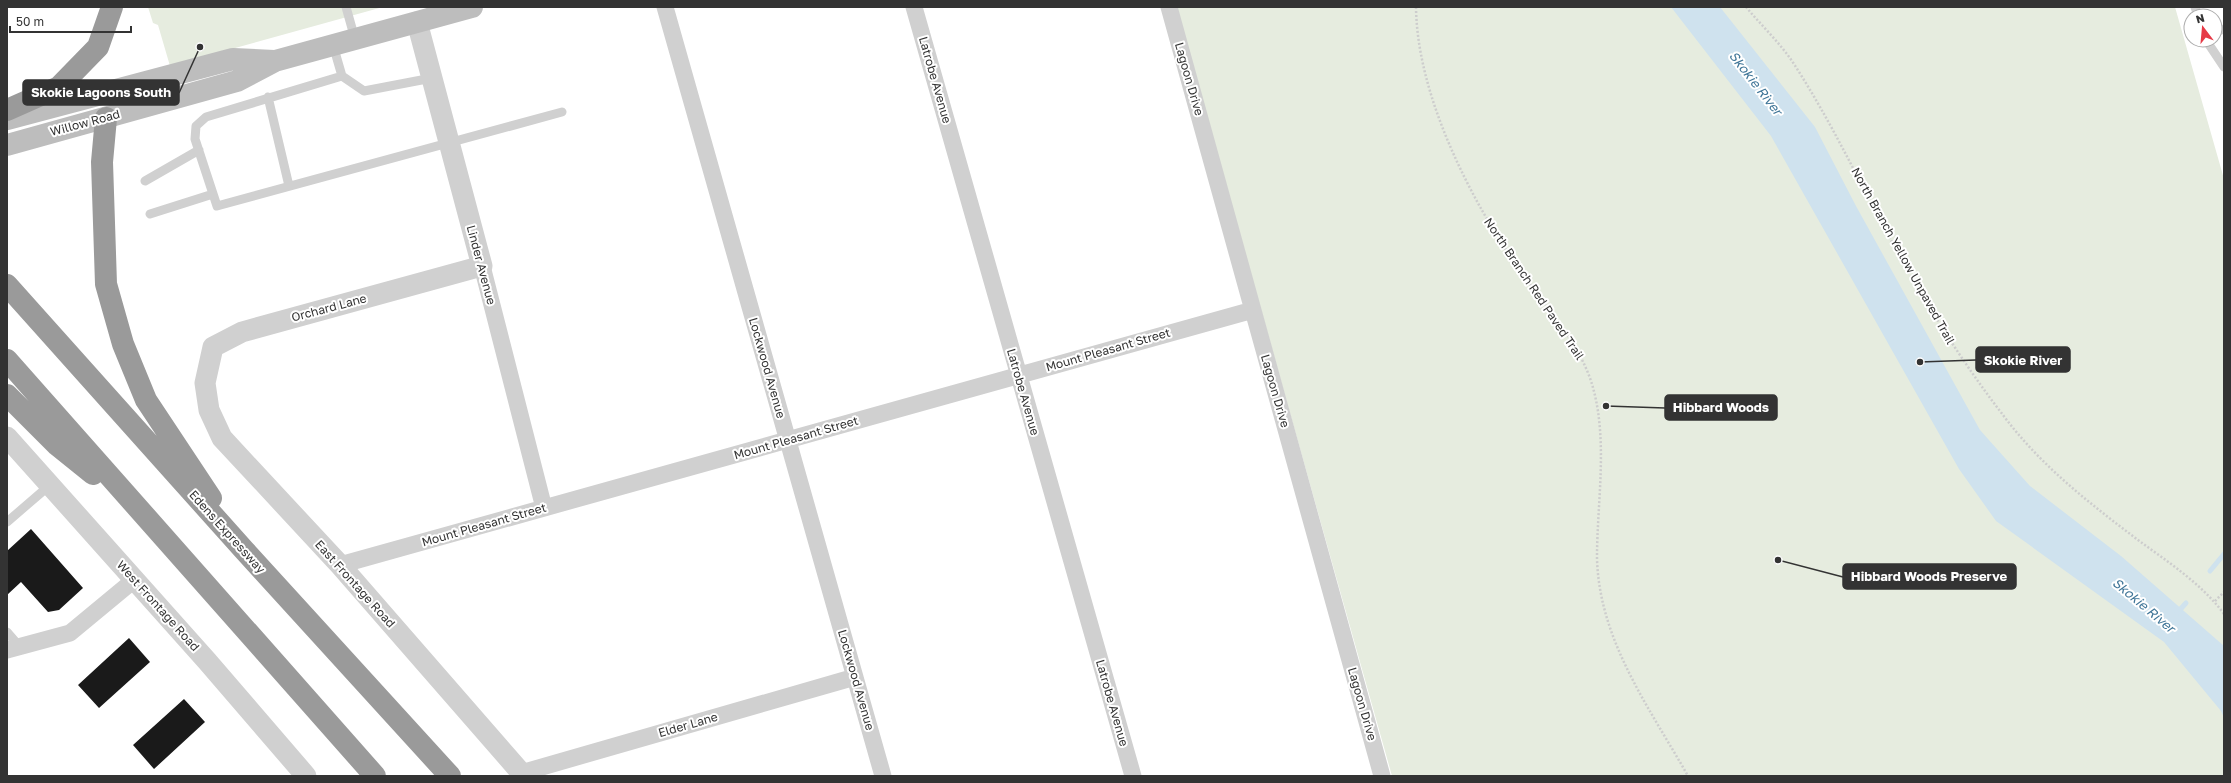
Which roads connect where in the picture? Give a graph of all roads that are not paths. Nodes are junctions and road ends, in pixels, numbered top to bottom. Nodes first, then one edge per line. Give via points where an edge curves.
1 (112, 7) edge
2 (346, 7) edge
3 (472, 7) edge
4 (665, 7) edge
5 (914, 7) edge
6 (1169, 7) edge
7 (417, 22) junction
8 (355, 39) junction
9 (333, 45) junction
10 (2211, 48) edge
11 (275, 61) junction
12 (2224, 67) edge
13 (342, 76) junction
14 (432, 78) junction
15 (268, 97) junction
16 (7, 110) edge
17 (562, 112) dead end
18 (106, 118) junction
19 (7, 119) edge
20 (449, 143) junction
21 (7, 145) edge
22 (199, 150) junction
23 (145, 181) dead end
24 (289, 186) junction
25 (213, 194) junction
26 (150, 214) dead end
27 (482, 266) junction
28 (7, 285) edge
29 (1253, 310) junction
30 (7, 360) edge
31 (1019, 376) junction
32 (206, 383) joint
33 (7, 395) edge
34 (7, 437) edge
35 (788, 440) junction
36 (50, 485) junction
37 (544, 508) junction
38 (139, 511) junction
39 (7, 522) edge
40 (244, 550) junction
41 (340, 566) junction
42 (134, 580) junction
43 (7, 632) edge
44 (13, 649) edge
45 (855, 677) junction
46 (522, 774) edge
47 (306, 776) edge
48 (375, 776) edge
49 (450, 776) edge
50 (883, 776) edge
51 (1133, 776) edge
52 (1382, 776) edge

1 - 16 highway via 98,48 59,87
2 - 8 lane
3 - 7 main road, Willow Road
4 - 35 street, Lockwood Avenue
5 - 31 street, Latrobe Avenue
6 - 29 street, Lagoon Drive
7 - 8 main road, Willow Road
7 - 14 street, Linder Avenue
8 - 9 main road, Willow Road
9 - 11 main road, Willow Road
9 - 13 lane
10 - 12 lane
11 - 18 main road, Willow Road via 237,81
11 - 19 main road, Willow Road via 233,59
13 - 14 lane via 364,91
13 - 15 lane
14 - 20 street, Linder Avenue
15 - 22 lane via 206,117 196,126 195,139
15 - 24 lane
17 - 20 lane
18 - 21 main road, Willow Road
18 - 40 highway via 102,162 106,284 123,344 146,400
20 - 24 lane
20 - 27 street, Linder Avenue
22 - 23 lane
22 - 25 lane
24 - 25 lane via 217,206
25 - 26 lane
27 - 32 street, Orchard Lane via 242,332 213,348
27 - 37 street, Linder Avenue
28 - 40 highway, Edens Expressway
29 - 31 street, Mount Pleasant Street
29 - 52 street, Lagoon Drive
30 - 38 highway
31 - 35 street, Mount Pleasant Street
31 - 51 street, Latrobe Avenue
32 - 41 street, East Frontage Road via 209,410 222,438
33 - 38 highway via 57,445
34 - 36 street, West Frontage Road
35 - 37 street, Mount Pleasant Street
35 - 45 street, Lockwood Avenue
36 - 39 lane
36 - 42 street, West Frontage Road
37 - 41 street, Mount Pleasant Street
38 - 48 highway
40 - 49 highway, Edens Expressway
41 - 46 street, East Frontage Road
42 - 44 street via 70,633
42 - 47 street, West Frontage Road via 207,660
43 - 44 lane
45 - 46 street, Elder Lane
45 - 50 street, Lockwood Avenue

